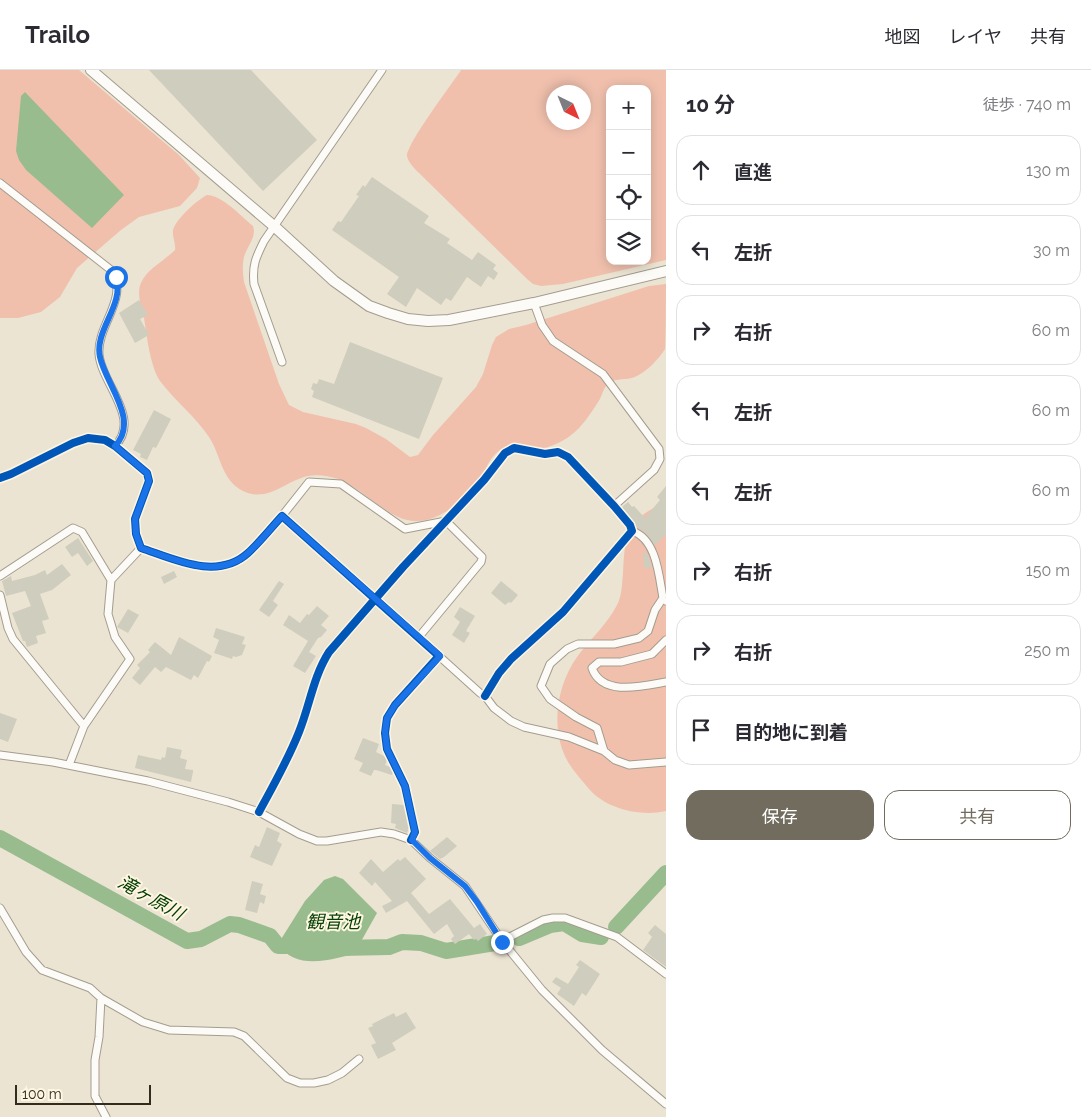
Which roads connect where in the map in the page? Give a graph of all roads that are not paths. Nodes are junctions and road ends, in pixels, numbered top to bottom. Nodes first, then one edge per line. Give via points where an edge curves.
1 (91, 70) edge
2 (382, 70) edge
3 (0, 183) edge
4 (275, 227) junction
5 (666, 271) edge
6 (534, 303) junction
7 (282, 362) dead end
8 (115, 446) junction
9 (0, 478) edge
10 (614, 506) junction
11 (282, 516) junction
12 (446, 521) junction
13 (632, 531) junction
14 (141, 548) junction
15 (0, 576) edge
16 (111, 580) junction
17 (0, 595) edge
18 (375, 600) junction
19 (665, 600) edge
20 (418, 638) junction
21 (666, 640) edge
22 (440, 656) junction
23 (666, 682) edge
24 (486, 696) junction
25 (84, 726) junction
26 (604, 751) junction
27 (0, 755) edge
28 (666, 762) edge
29 (69, 766) junction
30 (259, 812) junction
31 (412, 840) junction
32 (0, 908) edge
33 (502, 942) junction
34 (666, 974) edge
35 (101, 998) junction
36 (358, 1058) dead end
37 (666, 1104) edge
38 (106, 1117) edge

1 - 4 street
2 - 4 street
3 - 8 street via 116,277 119,286 117,297 100,343 99,355 124,421 122,439
4 - 6 street via 350,294 369,306 408,319 442,320
4 - 7 street via 255,259 252,271
5 - 6 street
6 - 10 street via 542,326 553,341 603,374 659,449 660,459 654,470
8 - 9 street via 105,440 88,438 73,442
8 - 14 street via 147,473 149,481 135,519
10 - 12 street via 568,457 558,452 544,454 514,448 505,453
10 - 13 street
11 - 12 street via 309,482 341,484 405,529
11 - 14 street via 247,554 223,567 204,567
11 - 18 street
12 - 18 street
12 - 20 street via 482,557 481,562
13 - 19 street via 654,551
13 - 24 street via 563,612 511,658
14 - 16 street
15 - 16 street via 73,528 82,532
16 - 25 street via 108,614 115,638 130,659
17 - 25 street via 13,639
18 - 20 street
18 - 30 street via 321,664 299,732
19 - 26 street via 655,610 648,630 638,638 614,644 578,644 566,649 550,664 541,686 550,699 598,728
20 - 22 street
21 - 23 street via 652,654 621,662 598,662 592,668 602,682 615,686 637,687
22 - 24 street
22 - 31 street via 387,718 387,749 405,786 415,832
24 - 26 street via 494,708 510,721 569,737
25 - 29 street
26 - 28 street via 629,765
27 - 29 street
29 - 30 street via 148,781
30 - 31 street via 317,841 381,832
31 - 33 street via 465,886
32 - 35 street via 26,952 42,970 90,988
33 - 34 street via 544,920 564,918 618,937
33 - 37 street via 542,990 602,1050
35 - 36 street via 143,1022 169,1030 234,1032 244,1036 287,1078 300,1083 328,1080 342,1073
35 - 38 street via 95,1096

